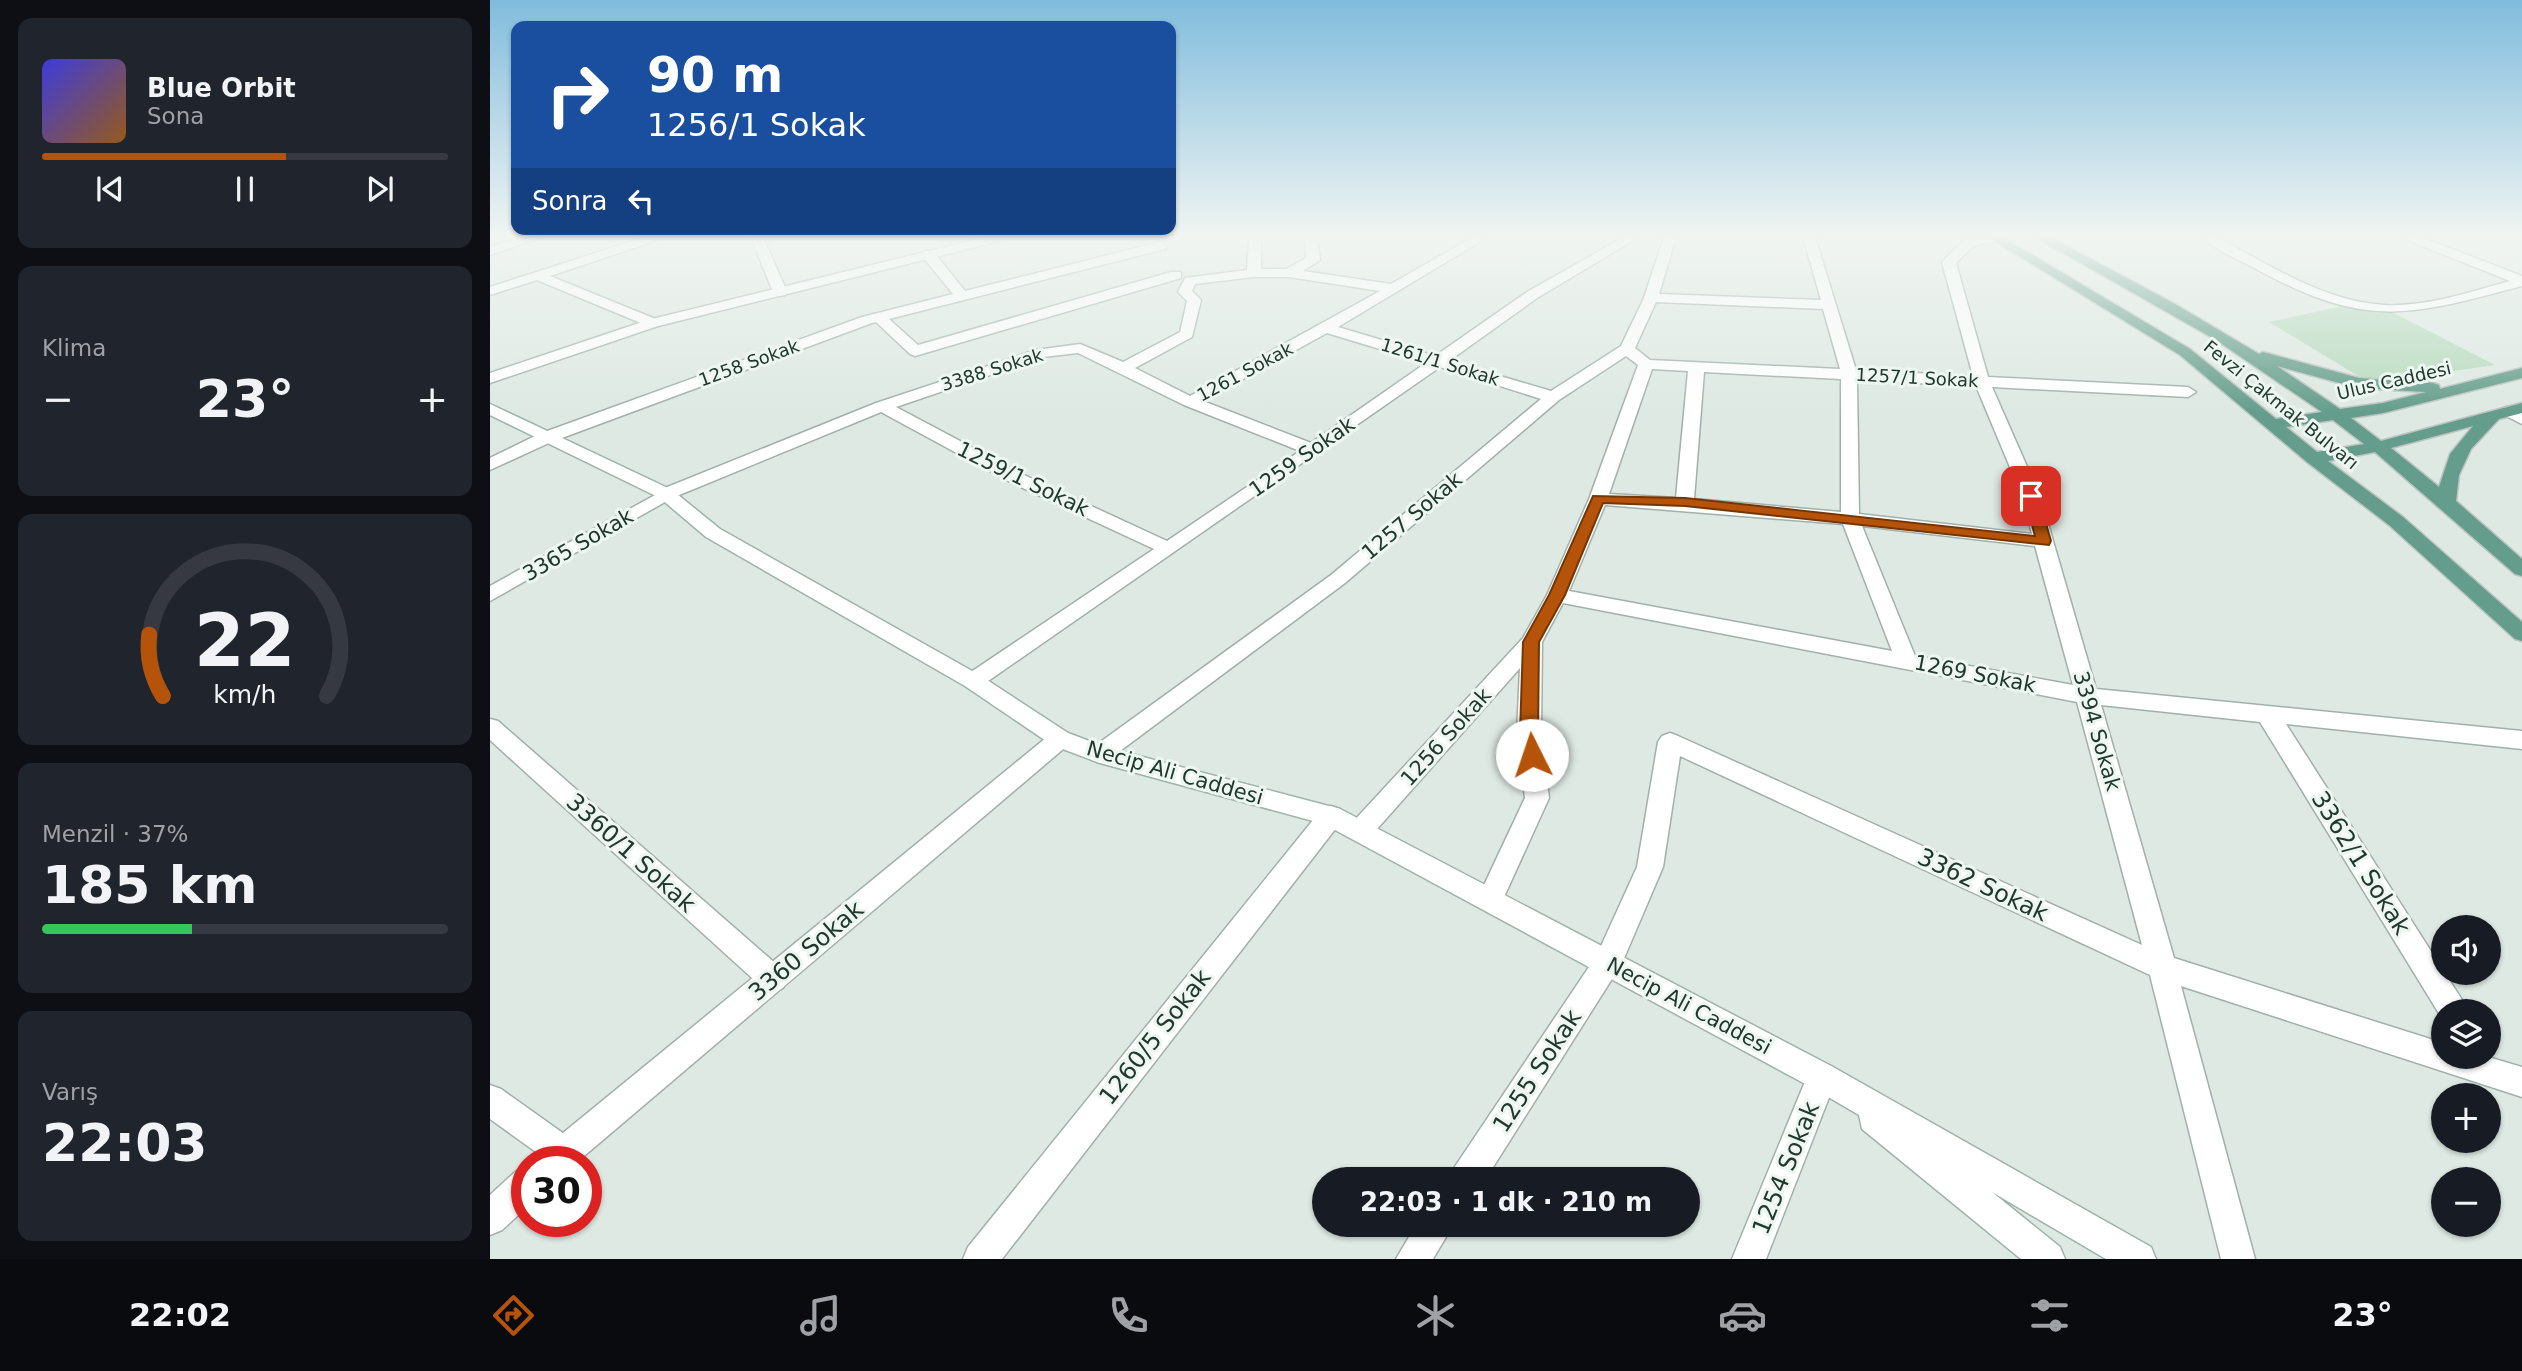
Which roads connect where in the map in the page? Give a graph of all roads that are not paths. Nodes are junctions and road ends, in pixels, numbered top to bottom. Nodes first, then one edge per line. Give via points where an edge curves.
1 (586, 296) edge
2 (765, 296) edge
3 (962, 296) edge
4 (1135, 296) edge
5 (1189, 296) edge
6 (1382, 296) edge
7 (1531, 296) edge
8 (1826, 296) edge
9 (1958, 296) edge
10 (2092, 296) edge
11 (2146, 296) edge
12 (2325, 296) edge
13 (2465, 296) edge
14 (1651, 298) joint
15 (1829, 305) junction
16 (880, 317) junction
17 (653, 323) junction
18 (1326, 328) junction
19 (1005, 344) junction
20 (1627, 349) junction
21 (2246, 352) junction
22 (1439, 361) junction
23 (1646, 364) junction
24 (1123, 368) junction
25 (1696, 369) junction
26 (2522, 373) edge
27 (1849, 374) junction
28 (490, 378) edge
29 (1982, 382) junction
30 (2453, 389) junction
31 (2188, 392) dead end
32 (1553, 397) junction
33 (1190, 401) junction
34 (882, 406) junction
35 (490, 408) edge
36 (2511, 414) edge
37 (2336, 416) junction
38 (2275, 425) junction
39 (545, 438) junction
40 (2377, 447) junction
41 (1313, 450) junction
42 (2313, 458) junction
43 (490, 465) edge
44 (666, 494) junction
45 (1598, 499) junction
46 (2447, 501) junction
47 (1685, 502) junction
48 (1850, 518) junction
49 (2043, 541) junction
50 (1167, 548) junction
51 (2522, 570) edge
52 (490, 595) edge
53 (1557, 595) junction
54 (2522, 634) edge
55 (1531, 642) junction
56 (1906, 661) junction
57 (973, 681) junction
58 (2087, 696) junction
59 (2268, 715) junction
60 (490, 727) edge
61 (1060, 739) junction
62 (2522, 740) edge
63 (1100, 754) junction
64 (1331, 816) junction
65 (1360, 831) junction
66 (1490, 900) junction
67 (1608, 963) junction
68 (2162, 967) junction
69 (773, 979) junction
70 (2446, 999) edge
71 (2431, 1048) edge
72 (2495, 1069) edge
73 (1822, 1077) junction
74 (2522, 1082) edge
75 (490, 1100) edge
76 (544, 1146) edge
77 (570, 1146) edge
78 (1474, 1167) edge
79 (511, 1198) edge
80 (490, 1217) edge
81 (1428, 1237) edge
82 (980, 1259) edge
83 (1413, 1259) edge
84 (1749, 1259) edge
85 (2048, 1259) edge
86 (2139, 1259) edge
87 (2238, 1259) edge

1 - 17 street
2 - 17 street
3 - 16 street, 1258 Sokak
4 - 19 street
5 - 24 street via 1194,300 1187,334
6 - 18 street, 1261 Sokak
7 - 22 street, 1259 Sokak
8 - 15 street
9 - 29 street, 3394 Sokak
10 - 38 main road, Fevzi Çakmak Bulvarı via 2185,352
11 - 21 main road, Fevzi Çakmak Bulvarı
12 - 13 street via 2348,305 2386,309
14 - 15 street
14 - 20 street
15 - 27 street
16 - 19 street via 915,351
16 - 39 street, 1258 Sokak
17 - 28 street
18 - 22 street, 1261/1 Sokak
18 - 33 street, 1261 Sokak
19 - 24 street, 3388 Sokak via 1041,353 1080,348
19 - 34 street, 3388 Sokak
20 - 23 street
20 - 32 street, 1257 Sokak
21 - 30 main road via 2358,383
21 - 37 main road, Fevzi Çakmak Bulvarı
22 - 32 street, 1261/1 Sokak
22 - 41 street, 1259 Sokak
23 - 25 street, 1257/1 Sokak
23 - 45 street, 1256 Sokak
24 - 33 street, 3388 Sokak
25 - 27 street, 1257/1 Sokak
25 - 47 street
26 - 30 main road, Ulus Caddesi
27 - 29 street, 1257/1 Sokak
27 - 48 street
29 - 31 street, 1257/1 Sokak
29 - 49 street, 3394 Sokak via 2031,496
30 - 37 main road, Ulus Caddesi
32 - 63 street, 1257 Sokak via 1338,579
33 - 41 street, 3388 Sokak
34 - 44 street, 3388 Sokak
34 - 50 street, 1259/1 Sokak via 1018,479
35 - 39 street, Necip Ali Caddesi
36 - 40 main road
36 - 46 main road via 2471,436 2447,479
37 - 38 main road, Ulus Caddesi
37 - 40 main road, Fevzi Çakmak Bulvarı
38 - 42 main road, Fevzi Çakmak Bulvarı
39 - 43 street, 1258 Sokak
39 - 44 street, Necip Ali Caddesi
40 - 42 main road
40 - 46 main road, Fevzi Çakmak Bulvarı
41 - 50 street, 1259 Sokak
42 - 54 main road, Fevzi Çakmak Bulvarı via 2396,521
44 - 52 street, 3365 Sokak
44 - 57 street, Necip Ali Caddesi via 713,533
45 - 47 street
45 - 53 street, 1256 Sokak
46 - 51 main road, Fevzi Çakmak Bulvarı
47 - 48 street
48 - 49 street
48 - 56 street
49 - 58 street, 3394 Sokak
50 - 57 street, 1259 Sokak
53 - 55 street, 1256 Sokak
53 - 56 street, 1269 Sokak
55 - 65 street, 1256 Sokak
55 - 66 street, 1256 Sokak via 1529,733 1537,799
56 - 58 street, 1269 Sokak
57 - 61 street, Necip Ali Caddesi
58 - 59 street, 1269 Sokak
58 - 68 street, 3394 Sokak
59 - 62 street, 1269 Sokak
59 - 70 street, 3362/1 Sokak
60 - 69 street, 3360/1 Sokak
61 - 63 street, Necip Ali Caddesi
61 - 69 street, 3360 Sokak
63 - 64 street, Necip Ali Caddesi
64 - 65 street, Necip Ali Caddesi
64 - 82 street, 1260/5 Sokak
65 - 66 street, Necip Ali Caddesi
66 - 67 street, Necip Ali Caddesi
67 - 68 street, 3362 Sokak via 1650,867 1670,742
67 - 73 street, Necip Ali Caddesi
67 - 78 street, 1255 Sokak
68 - 71 street, 3362 Sokak
68 - 87 street, 3394 Sokak
69 - 77 street, 3360 Sokak
72 - 74 street, 3362 Sokak
73 - 84 street, 1254 Sokak
73 - 85 street, Necip Ali Caddesi
73 - 86 street, Necip Ali Caddesi
75 - 76 street
79 - 80 street
81 - 83 street

